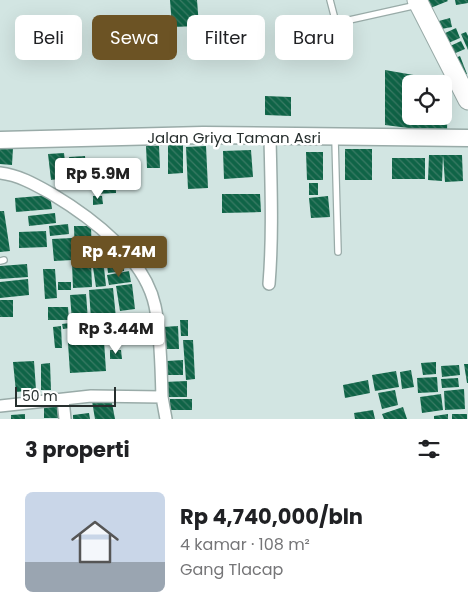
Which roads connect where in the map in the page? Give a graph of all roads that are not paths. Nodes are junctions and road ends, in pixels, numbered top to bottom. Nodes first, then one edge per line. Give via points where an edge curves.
1 (330, 0) edge
2 (418, 2) edge
3 (468, 100) edge
4 (270, 137) junction
5 (335, 137) junction
6 (468, 138) edge
7 (0, 140) edge
8 (0, 173) edge
9 (338, 252) dead end
10 (268, 284) dead end
11 (162, 397) junction
12 (63, 400) junction
13 (0, 406) edge
14 (65, 419) edge
15 (166, 419) edge

1 - 2 lane via 336,23
2 - 3 main road
4 - 5 street, Jalan Griya Taman Asri
4 - 7 street, Jalan Griya Taman Asri
4 - 10 street via 272,201
5 - 6 street, Jalan Griya Taman Asri
5 - 9 lane
8 - 11 street via 22,178 70,206 106,232 134,264 148,286 155,306
11 - 12 street via 91,396
11 - 15 street
12 - 13 street
12 - 14 street

